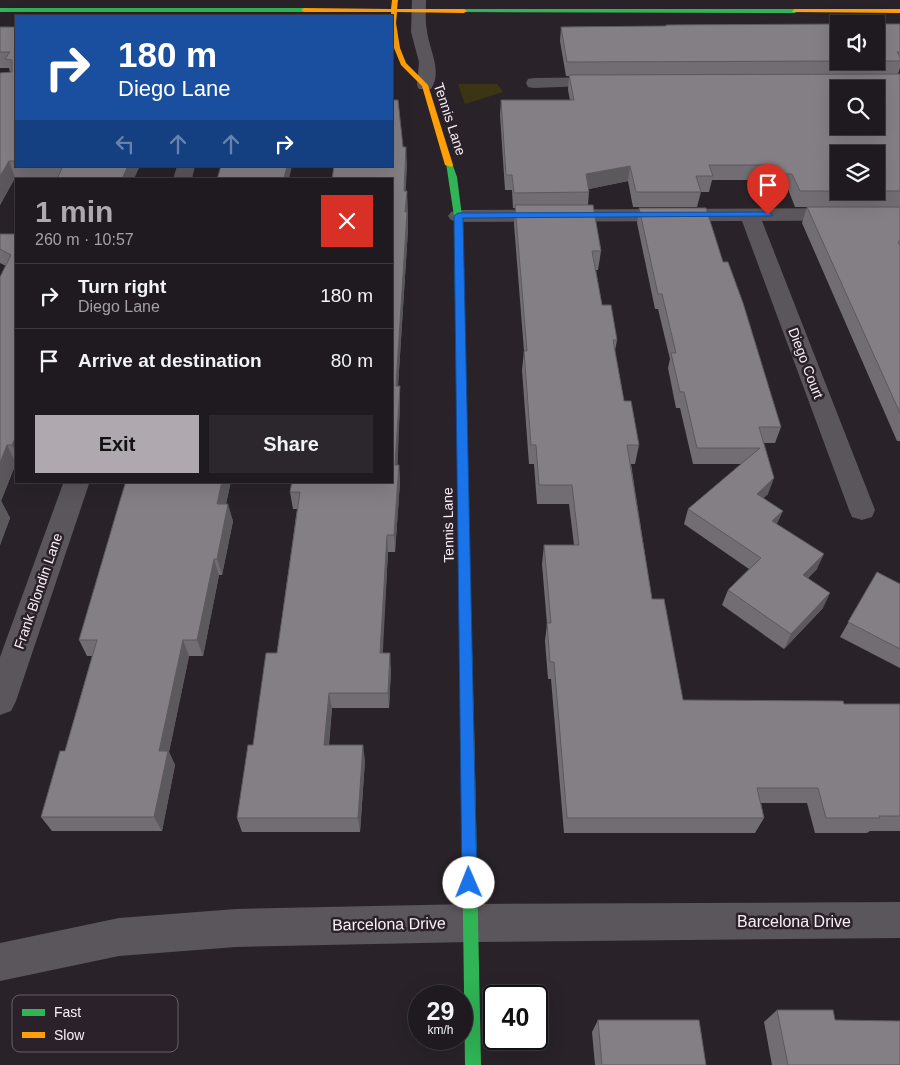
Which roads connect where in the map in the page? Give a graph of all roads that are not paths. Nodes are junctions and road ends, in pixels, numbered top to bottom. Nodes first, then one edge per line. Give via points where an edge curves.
1 (395, 5) edge
2 (419, 5) edge
3 (0, 10) edge
4 (900, 11) edge
5 (623, 82) edge
6 (534, 83) dead end
7 (425, 85) junction
8 (900, 214) edge
9 (750, 215) junction
10 (458, 216) junction
11 (75, 483) edge
12 (862, 510) dead end
13 (0, 701) edge
14 (900, 920) edge
15 (470, 922) junction
16 (0, 962) edge
17 (473, 1065) edge

1 - 2 street
1 - 3 street
1 - 7 street, Tennis Lane via 397,48 403,64
2 - 4 street
2 - 7 street via 419,32 427,62
5 - 6 street
7 - 10 street, Tennis Lane via 453,176
8 - 9 street
9 - 10 street
9 - 12 street, Diego Court
10 - 15 street, Tennis Lane
11 - 13 street, Frank Blondin Lane
14 - 15 street, Barcelona Drive
15 - 16 street, Barcelona Drive via 236,928 129,936
15 - 17 street, Tennis Lane

